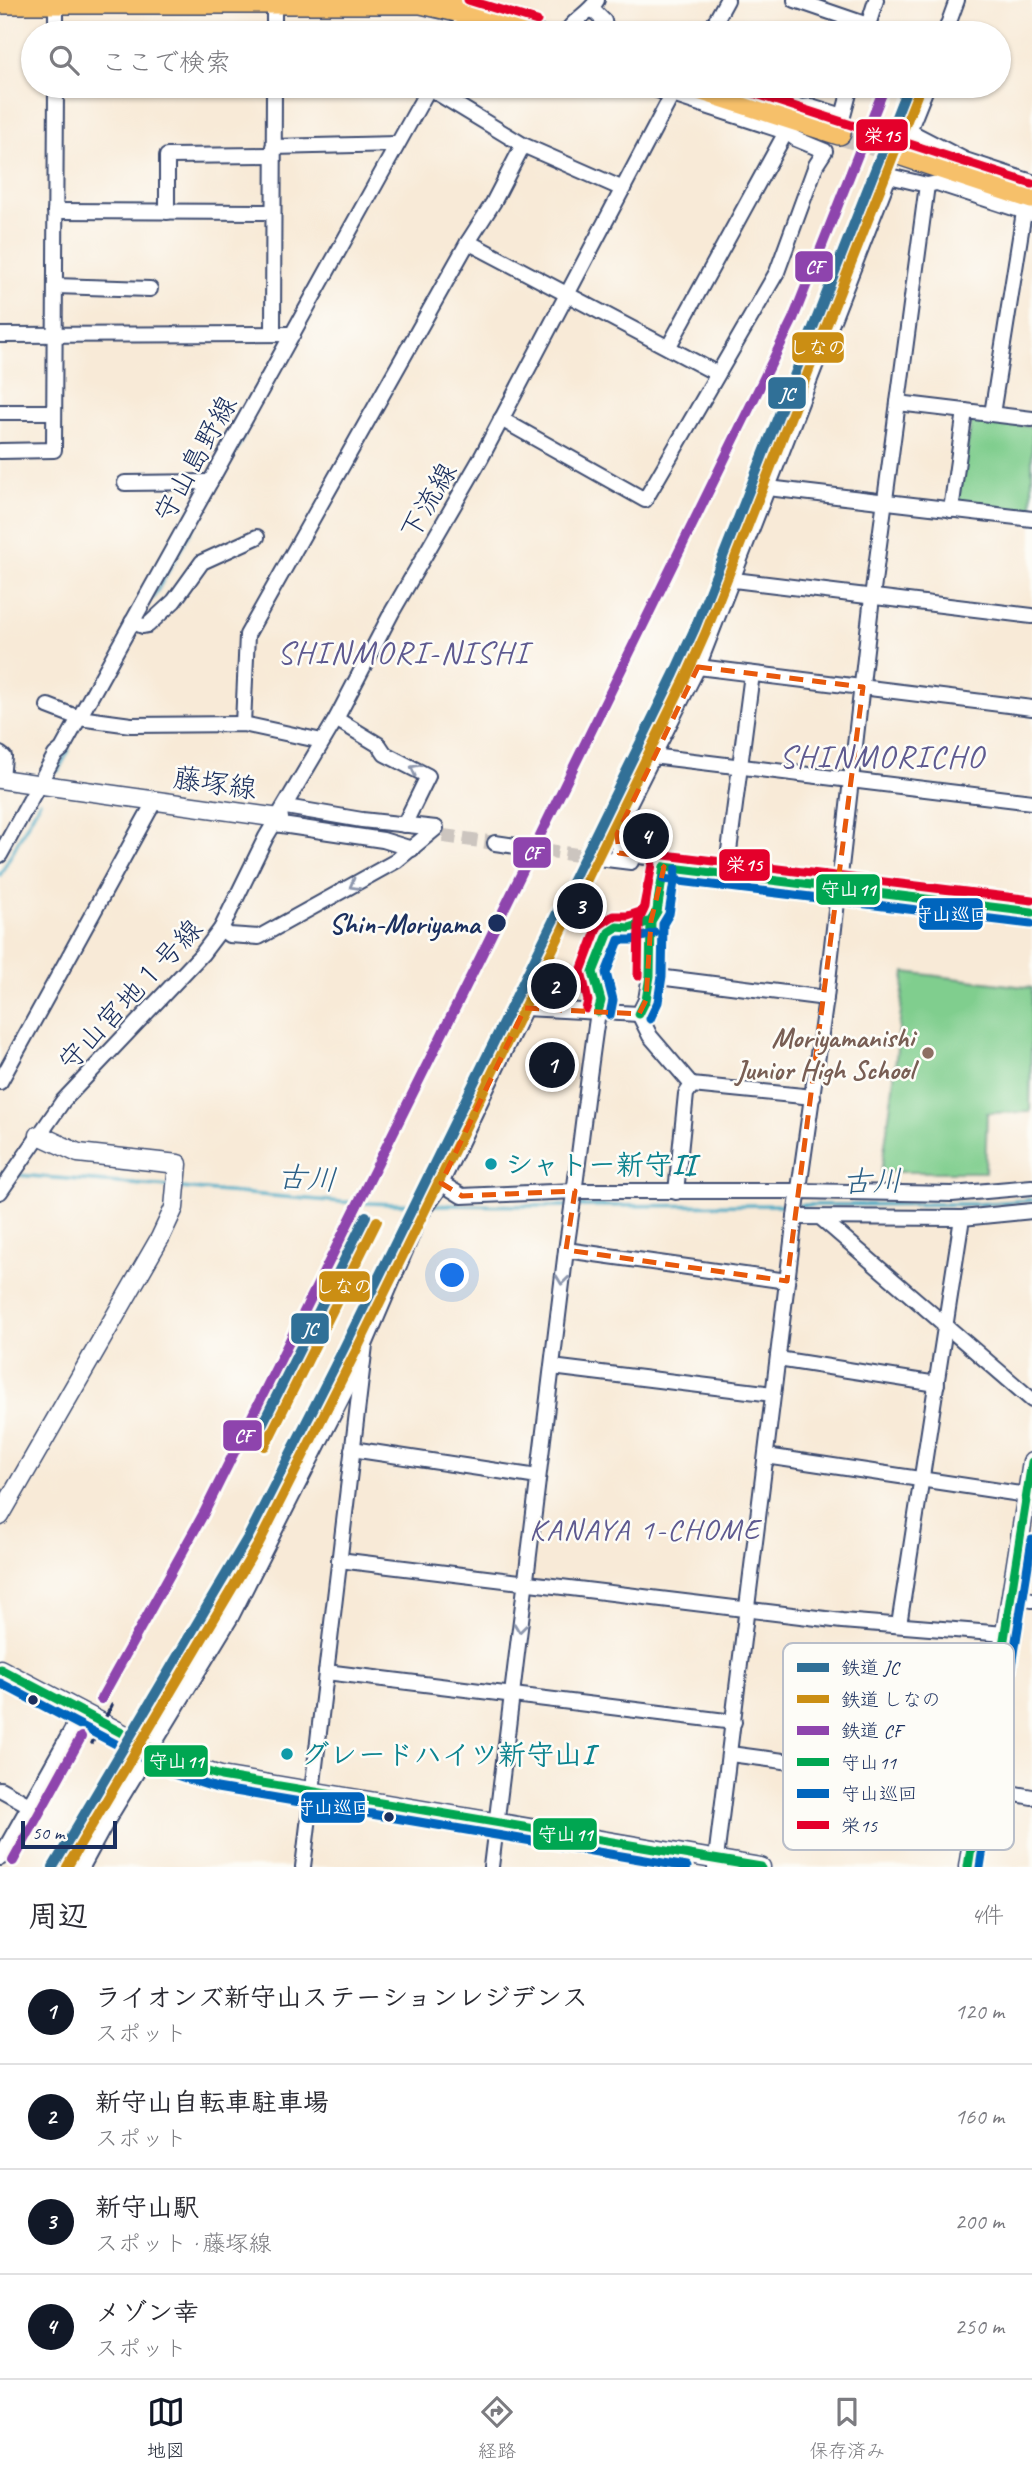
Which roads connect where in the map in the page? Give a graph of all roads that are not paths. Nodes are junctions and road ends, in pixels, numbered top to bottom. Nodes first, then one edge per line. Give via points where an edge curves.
1 (274, 0) edge
2 (386, 0) edge
3 (727, 0) edge
4 (795, 0) edge
5 (876, 0) edge
6 (957, 0) edge
7 (56, 1) edge
8 (165, 1) edge
9 (0, 2) edge
10 (594, 5) edge
11 (469, 6) edge
12 (56, 21) edge
13 (274, 21) edge
14 (505, 21) edge
15 (576, 21) edge
16 (604, 21) edge
17 (716, 21) edge
18 (847, 21) edge
19 (869, 21) edge
20 (949, 21) edge
21 (55, 98) edge
22 (274, 98) edge
23 (423, 98) edge
24 (447, 98) edge
25 (670, 98) edge
26 (681, 98) edge
27 (730, 98) edge
28 (775, 98) edge
29 (848, 98) edge
30 (922, 98) edge
31 (786, 132) junction
32 (839, 133) tunnel mouth
33 (397, 144) junction
34 (523, 145) junction
35 (890, 150) tunnel mouth
36 (273, 151) junction
37 (927, 185) junction
38 (623, 189) junction
39 (1030, 194) edge
40 (55, 211) junction
41 (167, 212) junction
42 (273, 212) junction
43 (468, 242) junction
44 (55, 286) junction
45 (150, 289) dead end
46 (568, 293) junction
47 (273, 334) junction
48 (293, 334) junction
49 (0, 335) edge
50 (55, 335) junction
51 (669, 346) junction
52 (716, 373) junction
53 (898, 403) junction
54 (965, 411) junction
55 (0, 412) edge
56 (54, 412) junction
57 (992, 414) junction
58 (501, 419) junction
59 (1032, 419) edge
60 (0, 451) edge
61 (210, 482) junction
62 (125, 483) dead end
63 (768, 488) junction
64 (885, 503) junction
65 (951, 510) junction
66 (1032, 519) edge
67 (257, 537) dead end
68 (734, 580) junction
69 (873, 597) junction
70 (1032, 616) edge
71 (132, 622) junction
72 (698, 667) junction
73 (752, 674) junction
74 (863, 687) junction
75 (48, 706) dead end
76 (1032, 708) edge
77 (79, 718) junction
78 (336, 719) junction
79 (243, 724) junction
80 (322, 741) junction
81 (2, 756) edge
82 (652, 756) junction
83 (741, 766) junction
84 (1, 779) edge
85 (852, 780) junction
86 (39, 784) junction
87 (154, 802) junction
88 (1032, 802) edge
89 (280, 816) junction
90 (404, 824) junction
91 (422, 834) tunnel mouth
92 (495, 843) tunnel mouth
93 (523, 847) tunnel mouth
94 (412, 849) junction
95 (0, 855) edge
96 (590, 857) tunnel mouth
97 (664, 867) junction
98 (726, 874) junction
99 (839, 888) junction
100 (1032, 912) edge
101 (220, 929) junction
102 (650, 976) junction
103 (826, 998) junction
104 (598, 1012) junction
105 (639, 1014) junction
106 (0, 1082) edge
107 (692, 1085) junction
108 (813, 1097) junction
109 (39, 1135) junction
110 (439, 1187) junction
111 (1032, 1187) edge
112 (2, 1189) edge
113 (575, 1191) junction
114 (799, 1191) junction
115 (676, 1192) junction
116 (1032, 1211) edge
117 (795, 1217) junction
118 (821, 1218) junction
119 (962, 1218) junction
120 (566, 1250) junction
121 (787, 1281) junction
122 (945, 1324) junction
123 (363, 1355) junction
124 (778, 1359) junction
125 (552, 1367) junction
126 (937, 1384) junction
127 (773, 1394) junction
128 (1032, 1400) edge
129 (352, 1449) junction
130 (766, 1456) junction
131 (1032, 1462) edge
132 (538, 1477) junction
133 (923, 1479) junction
134 (1027, 1495) junction
135 (0, 1516) edge
136 (339, 1560) junction
137 (525, 1583) junction
138 (1011, 1596) junction
139 (1032, 1600) edge
140 (747, 1609) junction
141 (899, 1625) junction
142 (1005, 1634) junction
143 (1004, 1643) edge
144 (0, 1669) edge
145 (326, 1672) junction
146 (512, 1695) junction
147 (82, 1712) junction
148 (734, 1722) junction
149 (152, 1749) junction
150 (730, 1754) junction
151 (783, 1761) edge
152 (0, 1789) edge
153 (311, 1792) junction
154 (1014, 1794) edge
155 (1032, 1797) edge
156 (29, 1805) junction
157 (496, 1822) junction
158 (0, 1858) edge
159 (716, 1863) edge
160 (82, 1867) edge
161 (303, 1867) edge
162 (491, 1867) edge
163 (761, 1867) edge

1 - 2 main road
1 - 8 main road
1 - 13 street
2 - 11 main road
3 - 17 street
4 - 18 street
5 - 19 street
6 - 20 street
7 - 8 main road
7 - 9 main road
7 - 12 street
10 - 15 street
10 - 16 street
11 - 14 main road
21 - 40 street
22 - 36 street
23 - 33 street, 守山島野線
24 - 34 street
25 - 38 street, 下流線
26 - 31 street
27 - 32 main road
28 - 29 street via 843,116
30 - 39 street via 909,131
31 - 51 street
31 - 52 street via 825,151 777,272
33 - 36 street
33 - 48 street, 守山島野線
34 - 38 street
34 - 43 street
35 - 39 main road
36 - 41 street via 167,156
36 - 42 street
37 - 39 street
37 - 53 street
37 - 63 street via 889,176
38 - 46 street, 下流線
39 - 57 street
40 - 41 street
40 - 44 street
41 - 42 street
42 - 47 street
43 - 46 street
43 - 79 street via 247,635
44 - 45 street
44 - 50 street
46 - 51 street
46 - 58 street, 下流線
47 - 48 street
47 - 50 street
48 - 61 street, 守山島野線
49 - 50 street
50 - 56 street
51 - 52 street
52 - 58 street via 645,500
53 - 54 street
53 - 64 street
54 - 57 street
54 - 65 street
55 - 56 street
56 - 60 street via 54,450
57 - 59 street
58 - 78 street, 下流線
61 - 62 street
61 - 71 street, 守山島野線
63 - 64 street
63 - 68 street
64 - 65 street
64 - 69 street
65 - 66 street
67 - 71 street via 202,562 174,601 148,625
68 - 69 street
68 - 72 street
69 - 70 street
69 - 74 street
71 - 77 street, 守山島野線
72 - 73 street
72 - 82 street
73 - 74 street
73 - 83 street
74 - 76 street
74 - 85 street
75 - 77 street
77 - 79 street via 131,725
77 - 86 street, 守山島野線
78 - 80 street, 下流線
90 -> 78 street via 428,776 385,754 379,745
79 - 80 street
80 - 89 street, 下流線
81 - 84 street
82 - 83 street
82 - 97 street via 617,834 619,853 653,858
83 - 85 street
83 - 98 street
84 - 86 street, 藤塚線
85 - 88 street
85 - 99 street
86 - 87 street, 藤塚線
86 - 95 street, 守山島野線
87 - 89 street, 藤塚線
87 - 106 street
89 - 90 street
89 - 91 street, 藤塚線
89 - 94 street
89 - 101 street, 下流線
90 - 94 street, 守山宮地１号線 via 436,828
92 - 93 street
94 -> 101 street, 守山宮地１号線 via 259,937 229,935
96 - 97 street
97 - 98 street
97 - 102 street via 651,921
98 - 99 street
99 - 100 street
99 - 103 street
101 - 109 street, 守山宮地１号線 via 202,954 63,1101
102 - 103 street
102 - 105 street
103 - 108 street
104 - 105 street
104 - 110 street via 525,1008
104 - 113 street
105 - 107 street via 650,1036
107 - 108 street
107 - 115 street via 686,1094
108 - 114 street
109 - 112 street, 守山宮地１号線
109 - 135 street via 78,1153 178,1164 173,1208 160,1238
110 - 113 street via 462,1196
110 - 123 street via 420,1218
111 - 114 street via 953,1194
113 - 115 street
113 - 120 street
114 - 115 street
114 - 117 street
116 - 119 street
117 - 118 street
117 - 121 street
118 - 119 street
118 - 122 street
119 - 122 street
120 - 121 street
120 -> 125 street
121 - 124 street
122 - 126 street
122 - 128 street
123 - 129 street
123 - 149 street via 231,1617
124 - 126 street
124 - 127 street
125 - 127 street
125 - 132 street
126 - 133 street
127 - 130 street
129 - 132 street
129 - 136 street
130 - 133 street
130 - 140 street
131 - 134 street
132 - 137 street
133 - 134 street
133 - 141 street
134 - 138 street
136 - 137 street
136 - 145 street
137 - 140 street
137 -> 146 street
138 - 139 street
138 - 142 street
140 - 141 street
140 - 148 street
141 - 142 street
142 - 143 street
144 - 147 street
145 - 146 street
145 - 153 street
146 - 148 street
146 - 157 street
147 - 149 street
147 - 156 street
148 - 150 street
149 - 153 street via 221,1776
149 - 160 street
150 - 151 street
150 - 159 street
152 - 156 street
153 - 157 street
153 - 161 street
154 - 155 street
156 - 158 street
157 - 159 street
157 - 162 street
159 - 163 street

